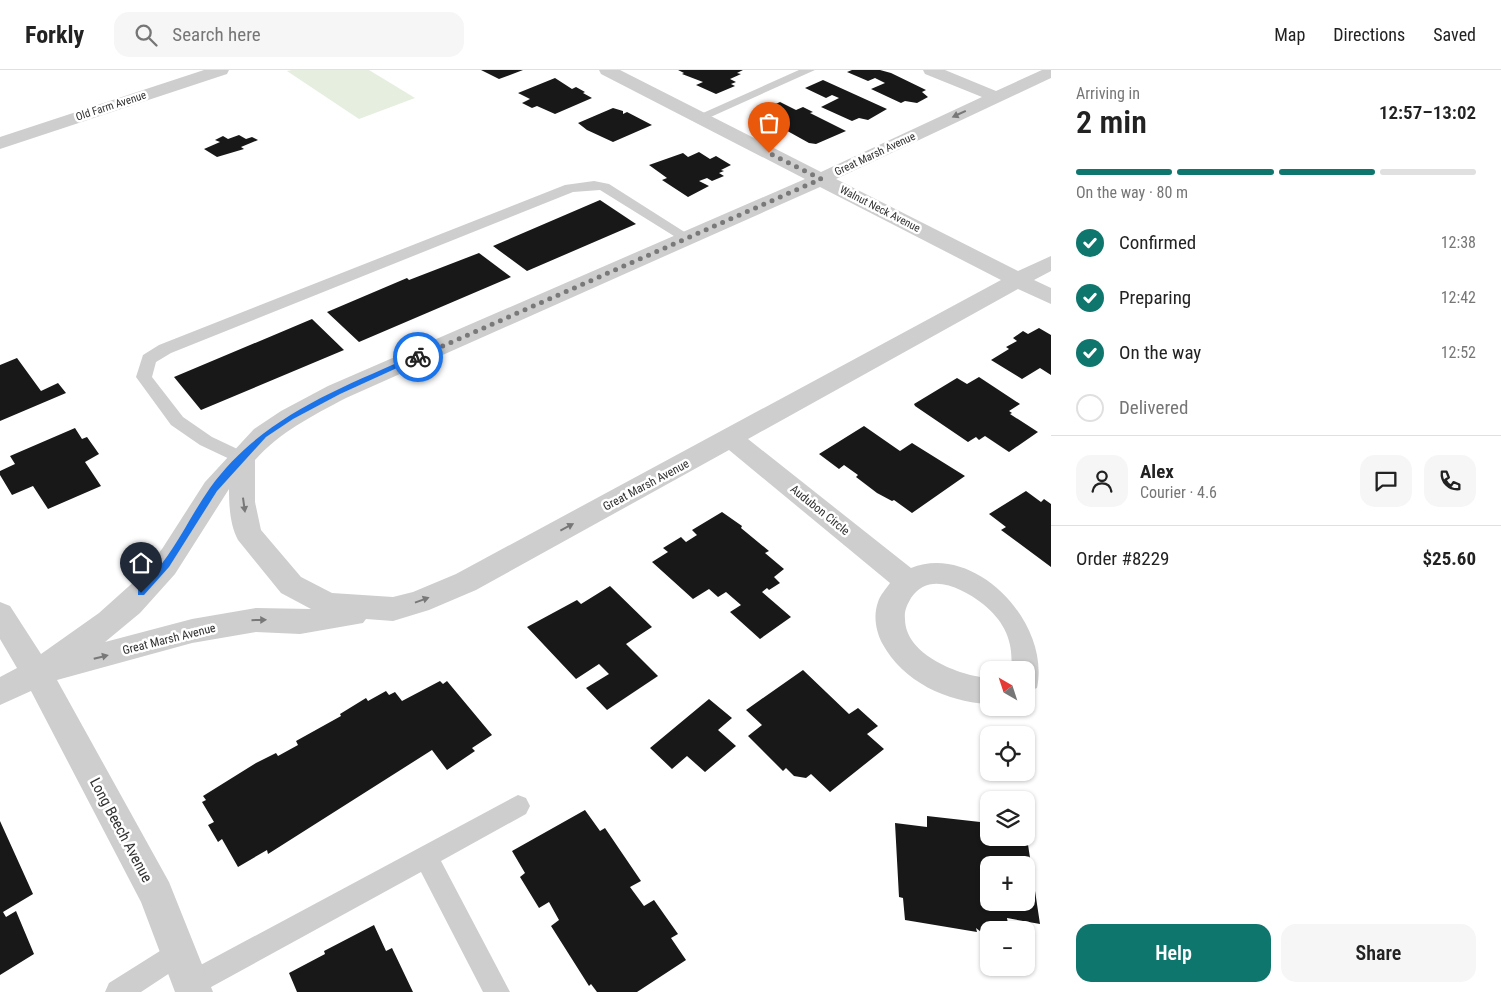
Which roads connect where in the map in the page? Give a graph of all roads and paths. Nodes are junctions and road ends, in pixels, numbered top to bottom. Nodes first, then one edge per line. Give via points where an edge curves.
1 (222, 70) edge
2 (607, 70) edge
3 (809, 70) edge
4 (932, 70) edge
5 (1011, 70) edge
6 (1043, 76) edge
7 (996, 97) junction
8 (700, 117) junction
9 (0, 143) edge
10 (821, 179) junction
11 (687, 238) junction
12 (1051, 262) edge
13 (1019, 281) junction
14 (1051, 297) edge
15 (731, 438) junction
16 (242, 458) junction
17 (909, 582) junction
18 (393, 609) junction
19 (0, 614) edge
20 (1035, 668) edge
21 (37, 673) junction
22 (980, 690) edge
23 (0, 692) edge
24 (518, 806) dead end
25 (426, 857) junction
26 (179, 952) junction
27 (192, 988) edge
28 (118, 992) edge
29 (497, 992) edge

1 - 9 street, Old Farm Avenue
2 - 8 street, Walnut Neck Avenue
3 - 8 lane
4 - 7 street
5 - 6 street
6 - 7 street, Great Marsh Avenue
7 -> 10 street, Great Marsh Avenue
8 - 10 street, Walnut Neck Avenue
10 - 11 street, Great Marsh Avenue
10 - 13 street, Walnut Neck Avenue
11 - 16 street, Great Marsh Avenue via 337,392 263,436
11 - 16 lane via 604,186 570,188 165,349 149,359 144,377 177,421 206,441
12 - 13 street, Great Marsh Avenue
13 - 14 street, Walnut Neck Avenue
13 - 15 street, Great Marsh Avenue
15 - 17 street, Audubon Circle
18 -> 15 street, Great Marsh Avenue via 466,582
16 -> 18 street, Great Marsh Avenue via 242,502 248,532 291,586 328,604
16 - 21 street, Great Marsh Avenue via 214,489 166,565 129,606
17 - 20 street via 928,574 952,572 978,577 1001,588 1022,604 1037,623 1042,643 1039,663
17 - 22 street via 896,593 890,609 891,628 900,646 915,664 936,678
21 -> 18 street, Great Marsh Avenue via 192,631 256,620 300,622
19 - 21 street, Long Beech Avenue
21 - 23 street, Great Marsh Avenue
21 - 26 street, Long Beech Avenue via 156,894
24 - 25 lane
25 - 27 lane
25 - 29 lane
26 - 27 street, Long Beech Avenue
26 - 28 lane

